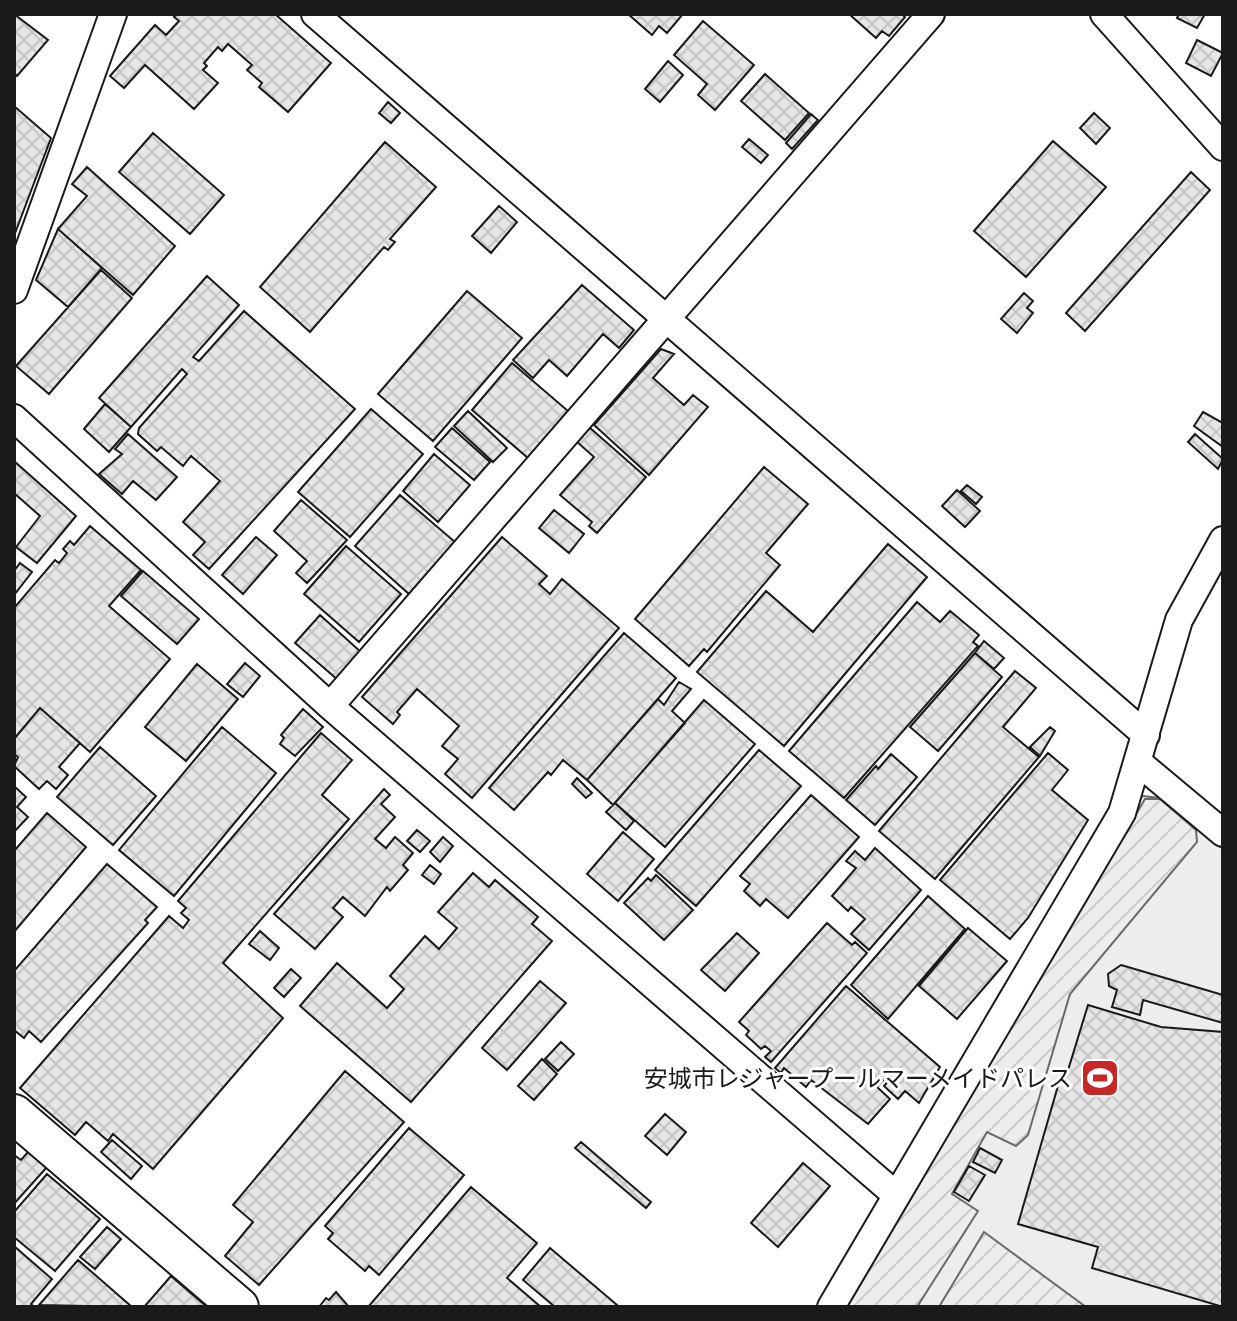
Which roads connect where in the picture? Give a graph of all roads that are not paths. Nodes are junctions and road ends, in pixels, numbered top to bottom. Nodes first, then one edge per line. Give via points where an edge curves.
1 (113, 14) edge
2 (315, 14) edge
3 (931, 14) edge
4 (1104, 14) edge
5 (1223, 147) edge
6 (14, 290) edge
7 (668, 318) junction
8 (14, 418) edge
9 (1223, 540) edge
10 (330, 706) junction
11 (1146, 735) junction
12 (1138, 762) junction
13 (1223, 833) edge
14 (14, 1114) edge
15 (896, 1195) junction
16 (239, 1307) edge
17 (831, 1307) edge

1 - 6 street
2 - 7 street
3 - 7 street
4 - 5 street
7 - 10 street
7 - 11 street
8 - 10 street
9 - 11 street via 1179,620
10 - 15 street
11 - 12 street
12 - 13 street
12 - 15 street via 1122,813 1098,857
14 - 16 street
15 - 17 street

